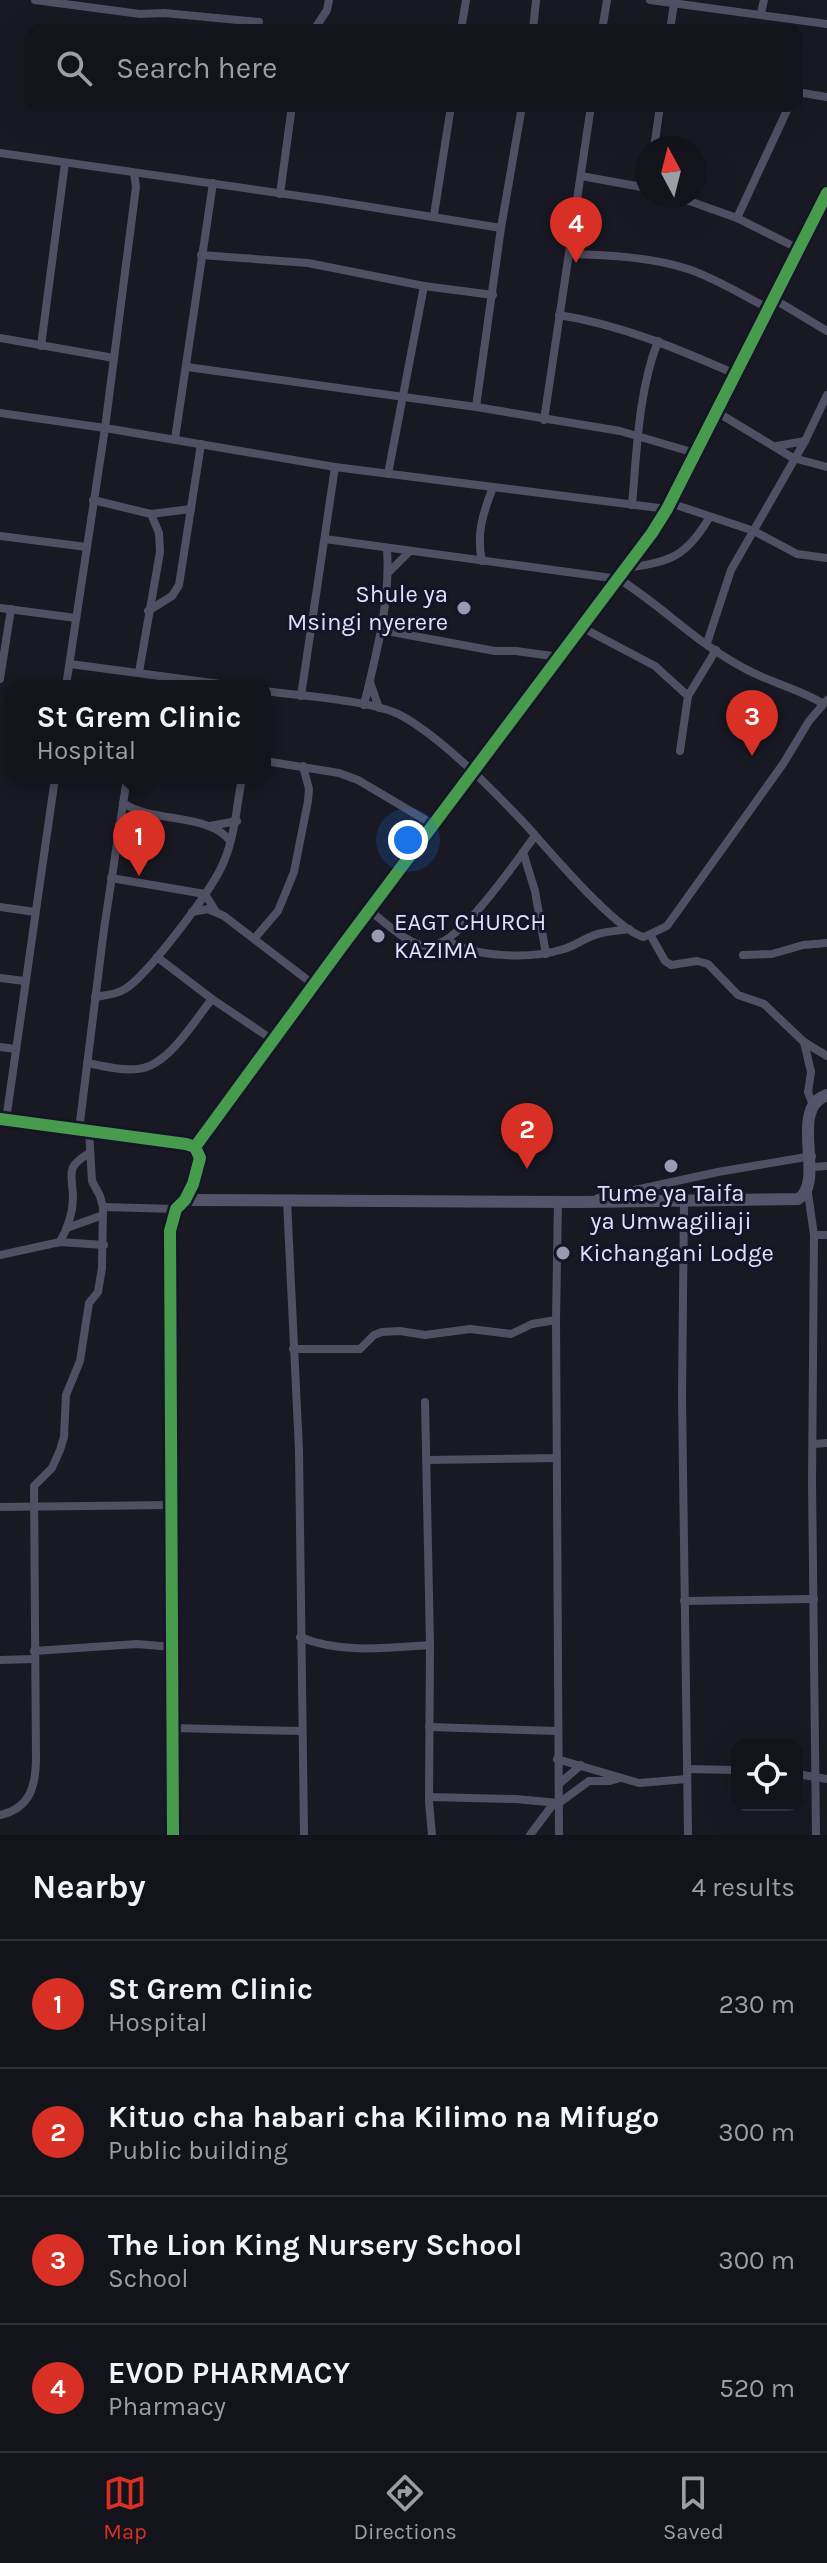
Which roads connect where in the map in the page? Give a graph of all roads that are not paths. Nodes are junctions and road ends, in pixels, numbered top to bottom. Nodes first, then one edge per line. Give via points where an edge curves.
1 (35, 0) edge
2 (110, 0) edge
3 (329, 0) edge
4 (466, 0) edge
5 (536, 0) edge
6 (607, 0) edge
7 (650, 0) edge
8 (764, 0) edge
9 (674, 4) junction
10 (114, 11) junction
11 (761, 13) junction
12 (259, 22) dead end
13 (318, 24) edge
14 (462, 24) edge
15 (534, 24) edge
16 (603, 24) edge
17 (671, 24) edge
18 (827, 24) edge
19 (803, 93) edge
20 (827, 97) edge
21 (291, 112) edge
22 (450, 112) edge
23 (521, 112) edge
24 (590, 112) edge
25 (659, 112) edge
26 (786, 112) edge
27 (656, 136) edge
28 (0, 153) edge
29 (65, 163) junction
30 (134, 173) junction
31 (147, 175) junction
32 (581, 176) junction
33 (213, 183) junction
34 (635, 186) edge
35 (136, 187) junction
36 (280, 194) junction
37 (827, 194) edge
38 (707, 207) edge
39 (434, 215) junction
40 (737, 218) junction
41 (501, 228) junction
42 (797, 248) junction
43 (569, 254) junction
44 (201, 255) junction
45 (424, 286) junction
46 (493, 295) junction
47 (770, 303) junction
48 (559, 315) junction
49 (827, 331) edge
50 (0, 338) edge
51 (658, 341) junction
52 (41, 346) junction
53 (114, 358) junction
54 (187, 367) junction
55 (733, 373) junction
56 (827, 395) edge
57 (402, 397) junction
58 (476, 407) junction
59 (715, 411) junction
60 (0, 413) edge
61 (544, 420) junction
62 (105, 428) junction
63 (637, 436) junction
64 (175, 439) junction
65 (805, 441) junction
66 (201, 444) junction
67 (777, 446) junction
68 (695, 453) junction
69 (793, 458) junction
70 (335, 467) junction
71 (827, 467) edge
72 (388, 474) junction
73 (493, 487) junction
74 (93, 500) junction
75 (632, 505) junction
76 (669, 506) junction
77 (191, 509) junction
78 (151, 514) junction
79 (709, 518) junction
80 (754, 531) junction
81 (0, 536) edge
82 (325, 539) junction
83 (87, 547) junction
84 (387, 548) junction
85 (410, 551) junction
86 (827, 558) edge
87 (482, 561) junction
88 (628, 568) junction
89 (389, 572) junction
90 (619, 579) junction
91 (0, 608) edge
92 (11, 609) junction
93 (148, 611) junction
94 (76, 618) junction
95 (583, 628) junction
96 (381, 630) junction
97 (707, 643) junction
98 (716, 650) junction
99 (560, 657) junction
100 (70, 664) junction
101 (139, 672) junction
102 (0, 679) edge
103 (67, 680) edge
104 (194, 680) edge
105 (370, 682) junction
106 (271, 692) edge
107 (301, 696) junction
108 (688, 696) junction
109 (825, 702) edge
110 (364, 705) junction
111 (379, 708) junction
112 (680, 751) dead end
113 (271, 762) edge
114 (303, 766) junction
115 (321, 770) junction
116 (472, 772) junction
117 (54, 784) edge
118 (126, 784) edge
119 (241, 784) edge
120 (309, 789) junction
121 (123, 803) junction
122 (142, 814) junction
123 (237, 821) junction
124 (119, 825) junction
125 (434, 825) junction
126 (209, 826) junction
127 (535, 836) junction
128 (230, 841) junction
129 (523, 852) junction
130 (111, 878) junction
131 (205, 894) junction
132 (0, 907) edge
133 (215, 910) junction
134 (369, 910) junction
135 (35, 912) junction
136 (191, 912) junction
137 (629, 929) junction
138 (651, 936) junction
139 (254, 939) junction
140 (448, 941) junction
141 (827, 943) edge
142 (165, 945) junction
143 (546, 954) junction
144 (743, 955) dead end
145 (157, 957) junction
146 (167, 965) junction
147 (0, 978) edge
148 (25, 981) junction
149 (314, 985) junction
150 (95, 997) junction
151 (212, 999) junction
152 (273, 1040) junction
153 (808, 1044) junction
154 (827, 1045) edge
155 (0, 1047) edge
156 (16, 1049) junction
157 (827, 1056) edge
158 (87, 1063) junction
159 (827, 1095) edge
160 (813, 1105) junction
161 (3, 1119) edge
162 (84, 1130) junction
163 (195, 1147) junction
164 (88, 1154) junction
165 (813, 1161) junction
166 (827, 1166) edge
167 (808, 1193) junction
168 (558, 1200) junction
169 (287, 1201) junction
170 (684, 1201) junction
171 (582, 1202) junction
172 (180, 1204) junction
173 (103, 1211) junction
174 (67, 1228) junction
175 (814, 1235) junction
176 (827, 1235) edge
177 (60, 1242) junction
178 (104, 1245) junction
179 (0, 1255) edge
180 (814, 1305) junction
181 (827, 1306) edge
182 (556, 1320) junction
183 (293, 1349) junction
184 (425, 1402) dead end
185 (827, 1443) edge
186 (813, 1444) junction
187 (556, 1458) junction
188 (428, 1460) junction
189 (172, 1505) junction
190 (33, 1506) junction
191 (0, 1507) edge
192 (814, 1599) junction
193 (684, 1601) junction
194 (300, 1637) junction
195 (314, 1643) junction
196 (430, 1645) junction
197 (172, 1647) junction
198 (300, 1651) junction
199 (34, 1655) junction
200 (0, 1660) edge
201 (827, 1674) edge
202 (815, 1676) junction
203 (429, 1727) junction
204 (173, 1728) junction
205 (302, 1731) junction
206 (557, 1731) junction
207 (557, 1759) junction
208 (581, 1765) junction
209 (731, 1770) edge
210 (687, 1774) junction
211 (803, 1776) edge
212 (620, 1778) junction
213 (815, 1779) junction
214 (827, 1779) edge
215 (559, 1784) junction
216 (429, 1797) junction
217 (557, 1803) junction
218 (0, 1815) edge
219 (173, 1835) edge
220 (304, 1835) edge
221 (432, 1835) edge
222 (530, 1835) edge
223 (559, 1835) edge
224 (688, 1835) edge
225 (816, 1835) edge

1 - 10 street
2 - 10 street
3 - 13 street
4 - 14 street
5 - 15 street
6 - 16 street
7 - 9 street
8 - 11 street
9 - 11 street
9 - 17 street
10 - 12 street
11 - 18 street
19 - 20 street
21 - 36 street
22 - 39 street
23 - 41 street
24 - 32 street
25 - 27 street
26 - 40 street
28 - 29 street
29 - 30 street
29 - 52 street
30 - 31 street
30 - 35 street
31 - 33 street
31 - 35 street
32 - 34 street
32 - 43 street
33 - 36 street
33 - 44 street
35 - 53 street
36 - 39 street
37 - 42 street
38 - 40 street
39 - 41 street
40 - 42 street
41 - 46 street
42 - 47 street
43 - 47 street via 663,262
43 - 48 street
44 - 45 street via 308,263
44 - 54 street
45 - 46 street
45 - 57 street
46 - 58 street
47 - 49 street
47 - 55 street
48 - 51 street
48 - 61 street
50 - 52 street
51 - 55 street
51 - 63 street
52 - 53 street
53 - 62 street
54 - 57 street
54 - 64 street
55 - 59 street
56 - 65 street
57 - 58 street
57 - 72 street
58 - 61 street
59 - 67 street
59 - 68 street
60 - 62 street
61 - 63 street
62 - 64 street
62 - 74 street
63 - 68 street
63 - 75 street
64 - 66 street
65 - 67 street
65 - 69 street
66 - 70 street
66 - 77 street
67 - 69 street
68 - 76 street
69 - 71 street
69 - 80 street
70 - 72 street
70 - 82 street
72 - 73 street
73 - 75 street
73 - 87 street via 480,526
74 - 78 street
74 - 83 street
75 - 76 street
76 - 79 street
76 - 88 street
77 - 78 street
77 - 93 street via 179,585
78 - 93 street via 160,540
79 - 80 street
79 - 88 street via 696,541 676,558
80 - 86 street via 797,554
80 - 97 street via 724,584
81 - 83 street
82 - 84 street
82 - 107 street
83 - 94 street
84 - 85 street
84 - 89 street
85 - 87 street
85 - 89 street
87 - 90 street
88 - 90 street
89 - 96 street
90 - 95 street
90 - 97 street
91 - 92 street
92 - 94 street
92 - 102 street
93 - 101 street
94 - 100 street
95 - 99 street
95 - 108 street via 655,666
96 - 99 street
96 - 105 street
97 - 98 street
98 - 108 street
98 - 109 street via 742,668
99 - 116 street
100 - 101 street
100 - 103 street
101 - 104 street
105 - 110 street
105 - 111 street
106 - 107 street
107 - 110 street
108 - 112 street
109 - 138 street via 667,926
110 - 111 street
111 - 116 street via 402,716
113 - 114 street
114 - 115 street
114 - 120 street
115 - 120 street
115 - 125 street via 358,780
116 - 125 street
116 - 127 street
117 - 135 street
118 - 121 street
119 - 123 street
120 - 139 street via 288,892
121 - 122 street
121 - 124 street
122 - 124 street
122 - 126 street
123 - 126 street
123 - 128 street
124 - 130 street
125 - 134 street
126 - 128 street
127 - 129 street
127 - 137 street
128 - 131 street
129 - 140 street
129 - 143 street
130 - 131 street
130 - 150 street
131 - 133 street
131 - 136 street
132 - 135 street
133 - 136 street
133 - 139 street
134 - 140 street via 425,946
134 - 149 street
135 - 148 street
136 - 142 street
137 - 138 street
137 - 143 street via 597,934
138 - 153 street via 665,961 708,964 738,995 764,1004
139 - 149 street
140 - 143 street via 487,953
141 - 144 street
142 - 145 street
142 - 146 street
145 - 146 street
145 - 150 street via 128,987
146 - 151 street
147 - 148 street
148 - 156 street
149 - 152 street
150 - 158 street
151 - 152 street
151 - 158 street via 156,1064 125,1069
152 - 163 street
153 - 154 street
153 - 157 street
153 - 160 street
155 - 156 street
156 - 161 street
158 - 162 street
159 - 160 street
160 - 165 street
161 - 162 street
162 - 163 street
162 - 164 street
163 - 172 street via 199,1168
164 - 173 street
164 - 174 street via 72,1168
165 - 166 street
165 - 167 street
165 - 171 street via 707,1174
167 - 170 street via 798,1199
167 - 175 street
168 - 169 street
168 - 171 street
168 - 182 street
169 - 172 street
169 - 183 street
170 - 171 street
170 - 193 street
172 - 173 street
172 - 189 street via 170,1231 169,1268
173 - 174 street
173 - 178 street
174 - 177 street
175 - 176 street
175 - 180 street
177 - 178 street
177 - 179 street
178 - 190 street via 98,1292 89,1303 80,1361 66,1395 64,1437 52,1468 34,1486
180 - 181 street
180 - 186 street
182 - 183 street via 511,1334 470,1329 425,1335 382,1332 360,1349
182 - 187 street
183 - 194 street
184 - 188 street
185 - 186 street
186 - 192 street
187 - 188 street
187 - 206 street
188 - 196 street
189 - 190 street
189 - 197 street
190 - 191 street
190 - 199 street
192 - 193 street
192 - 202 street
193 - 210 street
194 - 195 street
194 - 198 street
195 - 196 street via 358,1648
195 - 198 street
196 - 203 street
197 - 199 street via 137,1644
197 - 204 street
198 - 205 street
199 - 200 street
199 - 218 street via 33,1791 17,1809
201 - 202 street
202 - 213 street
203 - 206 street
203 - 216 street
204 - 205 street
204 - 219 street
205 - 220 street
206 - 207 street
207 - 208 street
207 - 215 street
208 - 212 street
208 - 215 street
209 - 210 street
210 - 212 street via 639,1783
210 - 224 street
211 - 213 street
212 - 217 street via 589,1781
213 - 214 street
213 - 225 street
215 - 217 street
216 - 217 street
216 - 221 street
217 - 222 street
217 - 223 street

